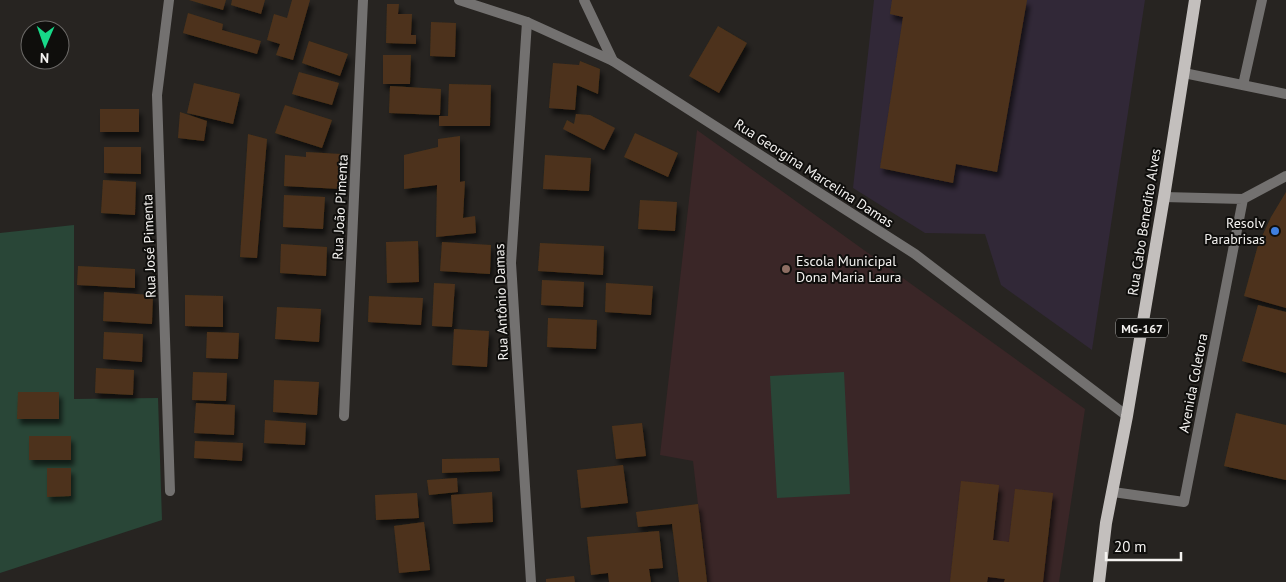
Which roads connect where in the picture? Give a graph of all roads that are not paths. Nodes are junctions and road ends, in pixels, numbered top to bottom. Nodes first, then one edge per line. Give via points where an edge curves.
1 (168, 0) edge
2 (363, 0) edge
3 (459, 0) edge
4 (584, 0) edge
5 (1195, 0) edge
6 (1262, 0) edge
7 (527, 22) junction
8 (613, 60) junction
9 (1184, 73) junction
10 (1243, 85) junction
11 (1286, 94) edge
12 (1286, 176) edge
13 (1164, 196) junction
14 (1243, 199) junction
15 (344, 416) dead end
16 (1127, 416) junction
17 (170, 491) dead end
18 (1112, 492) junction
19 (531, 582) edge
20 (1099, 582) edge

1 - 17 street, Rua José Pimenta via 157,95
2 - 15 street, Rua João Pimenta
3 - 7 street, Rua Georgina Marcelina Damas
4 - 8 street
5 - 9 main road, MG-167
6 - 10 street
7 - 8 street, Rua Georgina Marcelina Damas
7 - 19 street, Rua Antônio Damas via 511,263
8 - 16 street, Rua Georgina Marcelina Damas via 915,254
9 - 10 street
9 - 13 main road, Rua Cabo Benedito Alves / MG-167
10 - 11 street
12 - 14 street
13 - 14 street
13 - 16 main road, Rua Cabo Benedito Alves / MG-167
14 - 18 street, Avenida Coletora via 1184,502
16 - 18 main road, Rua Cabo Benedito Alves / MG-167
18 - 20 main road, Rua Cabo Benedito Alves / MG-167

